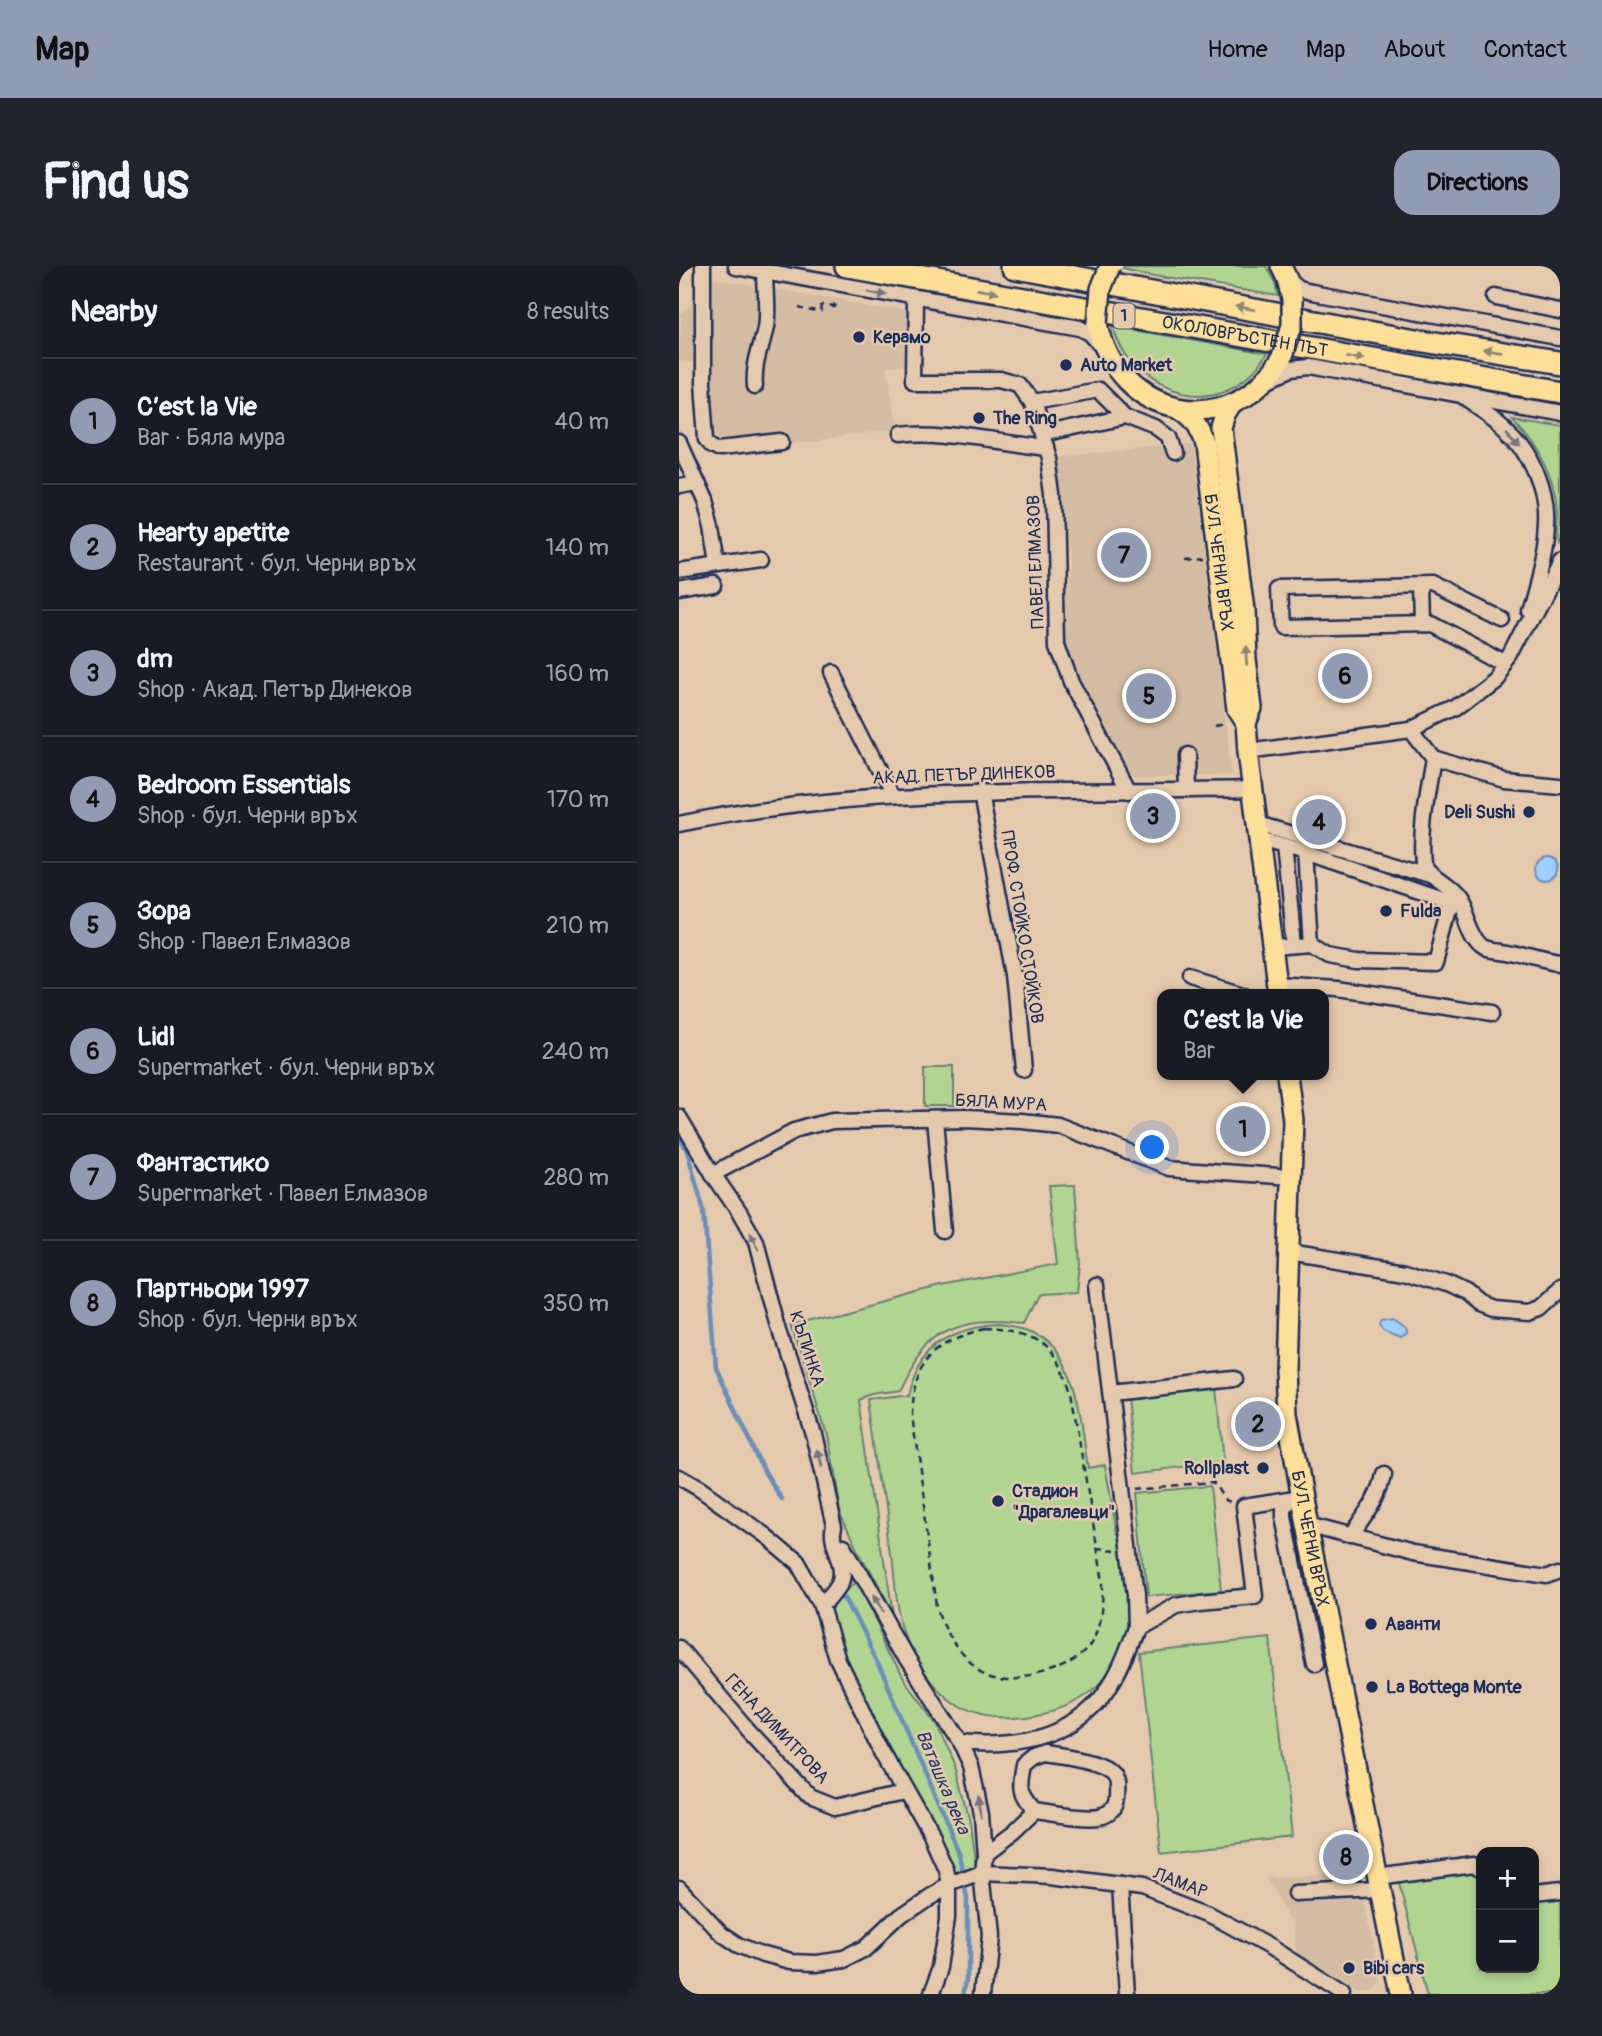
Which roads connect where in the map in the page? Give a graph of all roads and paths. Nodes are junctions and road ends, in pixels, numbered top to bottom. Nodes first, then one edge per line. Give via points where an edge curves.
1 (703, 266) edge
2 (736, 266) edge
3 (847, 266) edge
4 (1015, 266) edge
5 (1110, 266) edge
6 (765, 271) junction
7 (1284, 273) edge
8 (1496, 297) dead end
9 (916, 300) junction
10 (835, 303) dead end
11 (799, 307) dead end
12 (1560, 310) edge
13 (1560, 338) edge
14 (1106, 352) junction
15 (1560, 363) edge
16 (1265, 381) junction
17 (755, 386) dead end
18 (1560, 392) edge
19 (1459, 395) junction
20 (1032, 402) junction
21 (1233, 402) junction
22 (1178, 409) junction
23 (1560, 413) edge
24 (1125, 417) junction
25 (898, 435) dead end
26 (1044, 441) junction
27 (782, 442) dead end
28 (679, 443) edge
29 (1173, 453) dead end
30 (697, 484) junction
31 (679, 486) edge
32 (1209, 556) dead end
33 (1185, 558) dead end
34 (761, 559) dead end
35 (1560, 561) edge
36 (718, 566) junction
37 (679, 572) edge
38 (716, 586) dead end
39 (1421, 587) junction
40 (679, 592) edge
41 (1502, 620) dead end
42 (1422, 624) junction
43 (1524, 632) junction
44 (1505, 664) junction
45 (831, 673) dead end
46 (1246, 723) junction
47 (1225, 724) dead end
48 (1214, 726) dead end
49 (1411, 729) junction
50 (1248, 751) junction
51 (1185, 755) dead end
52 (1433, 758) junction
53 (1560, 784) edge
54 (1253, 789) junction
55 (1129, 790) junction
56 (1186, 790) junction
57 (980, 791) junction
58 (893, 796) junction
59 (679, 824) edge
60 (1259, 832) junction
61 (1284, 847) junction
62 (1306, 853) junction
63 (1431, 875) junction
64 (1312, 944) junction
65 (1294, 945) junction
66 (1273, 947) junction
67 (1560, 964) edge
68 (1190, 978) dead end
69 (1226, 989) edge
70 (1277, 989) edge
71 (1329, 989) edge
72 (1492, 1012) dead end
73 (1024, 1070) dead end
74 (1288, 1080) edge
75 (679, 1117) edge
76 (935, 1119) junction
77 (713, 1174) junction
78 (1291, 1177) junction
79 (946, 1231) dead end
80 (1289, 1252) junction
81 (1097, 1284) dead end
82 (1560, 1292) edge
83 (1234, 1379) dead end
84 (1111, 1393) junction
85 (1384, 1474) dead end
86 (679, 1478) edge
87 (1133, 1490) dead end
88 (1296, 1498) junction
89 (1244, 1506) junction
90 (1307, 1525) junction
91 (834, 1526) junction
92 (1350, 1537) junction
93 (1560, 1569) edge
94 (822, 1605) junction
95 (937, 1606) joint
96 (1136, 1627) junction
97 (679, 1648) edge
98 (1314, 1664) dead end
99 (1068, 1728) junction
100 (960, 1743) junction
101 (1061, 1755) junction
102 (903, 1791) junction
103 (1034, 1811) junction
104 (983, 1853) junction
105 (1476, 1865) edge
106 (978, 1875) junction
107 (952, 1884) junction
108 (1379, 1884) junction
109 (1121, 1885) junction
110 (679, 1888) edge
111 (1295, 1894) dead end
112 (1560, 1894) edge
113 (1539, 1896) edge
114 (930, 1994) edge
115 (983, 1994) edge
116 (1127, 1994) edge
117 (1344, 1994) edge
118 (1401, 1994) edge

1 - 27 street via 707,439 720,449
2 - 6 street
3 -> 18 highway, ОКОЛОВРЪСТЕН ПЪТ / 1
15 -> 4 highway, ОКОЛОВРЪСТЕН ПЪТ / 1
5 - 14 main road, bridge via 1101,289 1098,323
6 -> 9 street
6 - 17 street via 765,326 755,361
7 - 13 street via 1299,289
7 - 16 main road, bridge via 1292,299 1292,325 1282,357
8 - 12 street
9 - 14 street via 1080,328
9 - 20 street via 915,380 1001,380 1020,385
10 - 11 path via 834,308 824,306 823,311
14 - 22 main road via 1136,390
16 - 19 street, ОКОЛОВРЪСТЕН ПЪТ via 1301,367
16 - 21 main road
19 - 23 street, ОКОЛОВРЪСТЕН ПЪТ
19 -> 43 street via 1510,432 1539,481 1546,527
20 - 24 street via 1098,390
20 - 26 street, ПАВЕЛ ЕЛМАЗОВ
21 - 22 main road via 1210,409
46 -> 21 main road, БУЛ. ЧЕРНИ ВРЪХ via 1252,708 1244,611 1221,428
22 - 46 main road, БУЛ. ЧЕРНИ ВРЪХ via 1194,421 1204,443 1237,709
24 - 26 street
24 - 29 street via 1168,438
25 - 26 street via 919,432
26 - 55 street, ПАВЕЛ ЕЛМАЗОВ via 1054,495 1057,641 1071,681
28 - 30 street
30 - 31 street
30 - 36 street via 712,526
32 - 33 path
34 - 36 street
35 - 43 street
36 - 37 street
38 - 40 street
39 - 41 street via 1433,586
39 - 42 street
39 - 42 street via 1279,589 1281,627
42 - 44 street
43 - 44 street
44 - 49 street via 1455,708
45 - 58 street
46 - 50 main road, БУЛ. ЧЕРНИ ВРЪХ
47 - 48 path
49 - 50 street
49 - 52 street
50 - 54 main road, БУЛ. ЧЕРНИ ВРЪХ
51 - 56 street
52 - 53 street via 1504,779
52 - 63 street via 1422,858
54 - 56 street, АКАД. ПЕТЪР ДИНЕКОВ
54 - 60 main road, БУЛ. ЧЕРНИ ВРЪХ
55 - 56 street, АКАД. ПЕТЪР ДИНЕКОВ
55 - 57 street, АКАД. ПЕТЪР ДИНЕКОВ
57 - 58 street, АКАД. ПЕТЪР ДИНЕКОВ
57 - 73 street, ПРОФ. СТОЙКО СТОЙКОВ via 1015,976
58 - 59 street, АКАД. ПЕТЪР ДИНЕКОВ via 741,812
60 - 61 street
60 - 63 street
60 - 66 main road, БУЛ. ЧЕРНИ ВРЪХ
61 - 62 street
61 - 65 street
62 - 64 street
62 - 64 street via 1452,903 1436,962 1359,960 1330,955
63 - 67 street via 1459,899 1482,946
64 - 65 street
65 - 66 street
66 - 70 main road, БУЛ. ЧЕРНИ ВРЪХ
68 - 69 street
71 - 72 street
74 - 78 main road, БУЛ. ЧЕРНИ ВРЪХ via 1293,1120
75 - 77 street, КЪПИНКА
76 - 77 street, БЯЛА МУРА via 832,1121 794,1131
76 - 78 street, БЯЛА МУРА via 1058,1125 1169,1168
76 - 79 street
91 -> 77 street, КЪПИНКА via 813,1433 759,1251
78 - 80 main road, БУЛ. ЧЕРНИ ВРЪХ
80 - 82 street via 1405,1271 1446,1284 1491,1309 1529,1312
80 - 88 main road, БУЛ. ЧЕРНИ ВРЪХ via 1286,1395
81 - 84 street
83 - 84 street
84 - 96 street
85 - 92 street via 1377,1499
86 - 94 street via 798,1563
87 - 89 path via 1213,1482 1225,1500
88 - 89 street
88 - 90 main road, БУЛ. ЧЕРНИ ВРЪХ
88 - 98 street via 1284,1510 1284,1517
89 - 96 street via 1255,1596 1177,1605
90 - 92 street
90 - 108 main road, БУЛ. ЧЕРНИ ВРЪХ
91 - 94 street, КЪПИНКА via 842,1574
100 -> 91 street via 902,1652
92 - 93 street via 1413,1553 1547,1574
94 - 102 street via 838,1660
95 - 95 path via 910,1414 913,1382 926,1358 947,1340 984,1328 1025,1333 1049,1350 1071,1392 1103,1582 1097,1627 1084,1653 1059,1669 1020,1677 990,1675 955,1647
96 - 99 street via 1111,1685 1095,1706
97 - 102 street, ГЕНА ДИМИТРОВА via 810,1797 835,1807
99 - 100 street via 1022,1742
99 - 101 street
104 -> 100 street via 977,1788
101 - 103 street via 1045,1753 1024,1765 1020,1789
101 - 103 street via 1111,1772 1116,1781 1115,1805 1097,1818
102 - 107 street
103 - 104 street
104 - 106 street
105 - 108 street
106 - 107 street
106 - 109 street, ЛАМАР
106 - 115 street via 989,1937
107 - 110 street via 901,1915 866,1948 844,1959 817,1963 789,1962 739,1945 721,1933
107 - 114 street via 941,1967
108 - 111 street
108 - 118 main road, БУЛ. ЧЕРНИ ВРЪХ
109 - 116 street
109 - 117 street, ЛАМАР via 1142,1888 1209,1914
112 - 113 street

